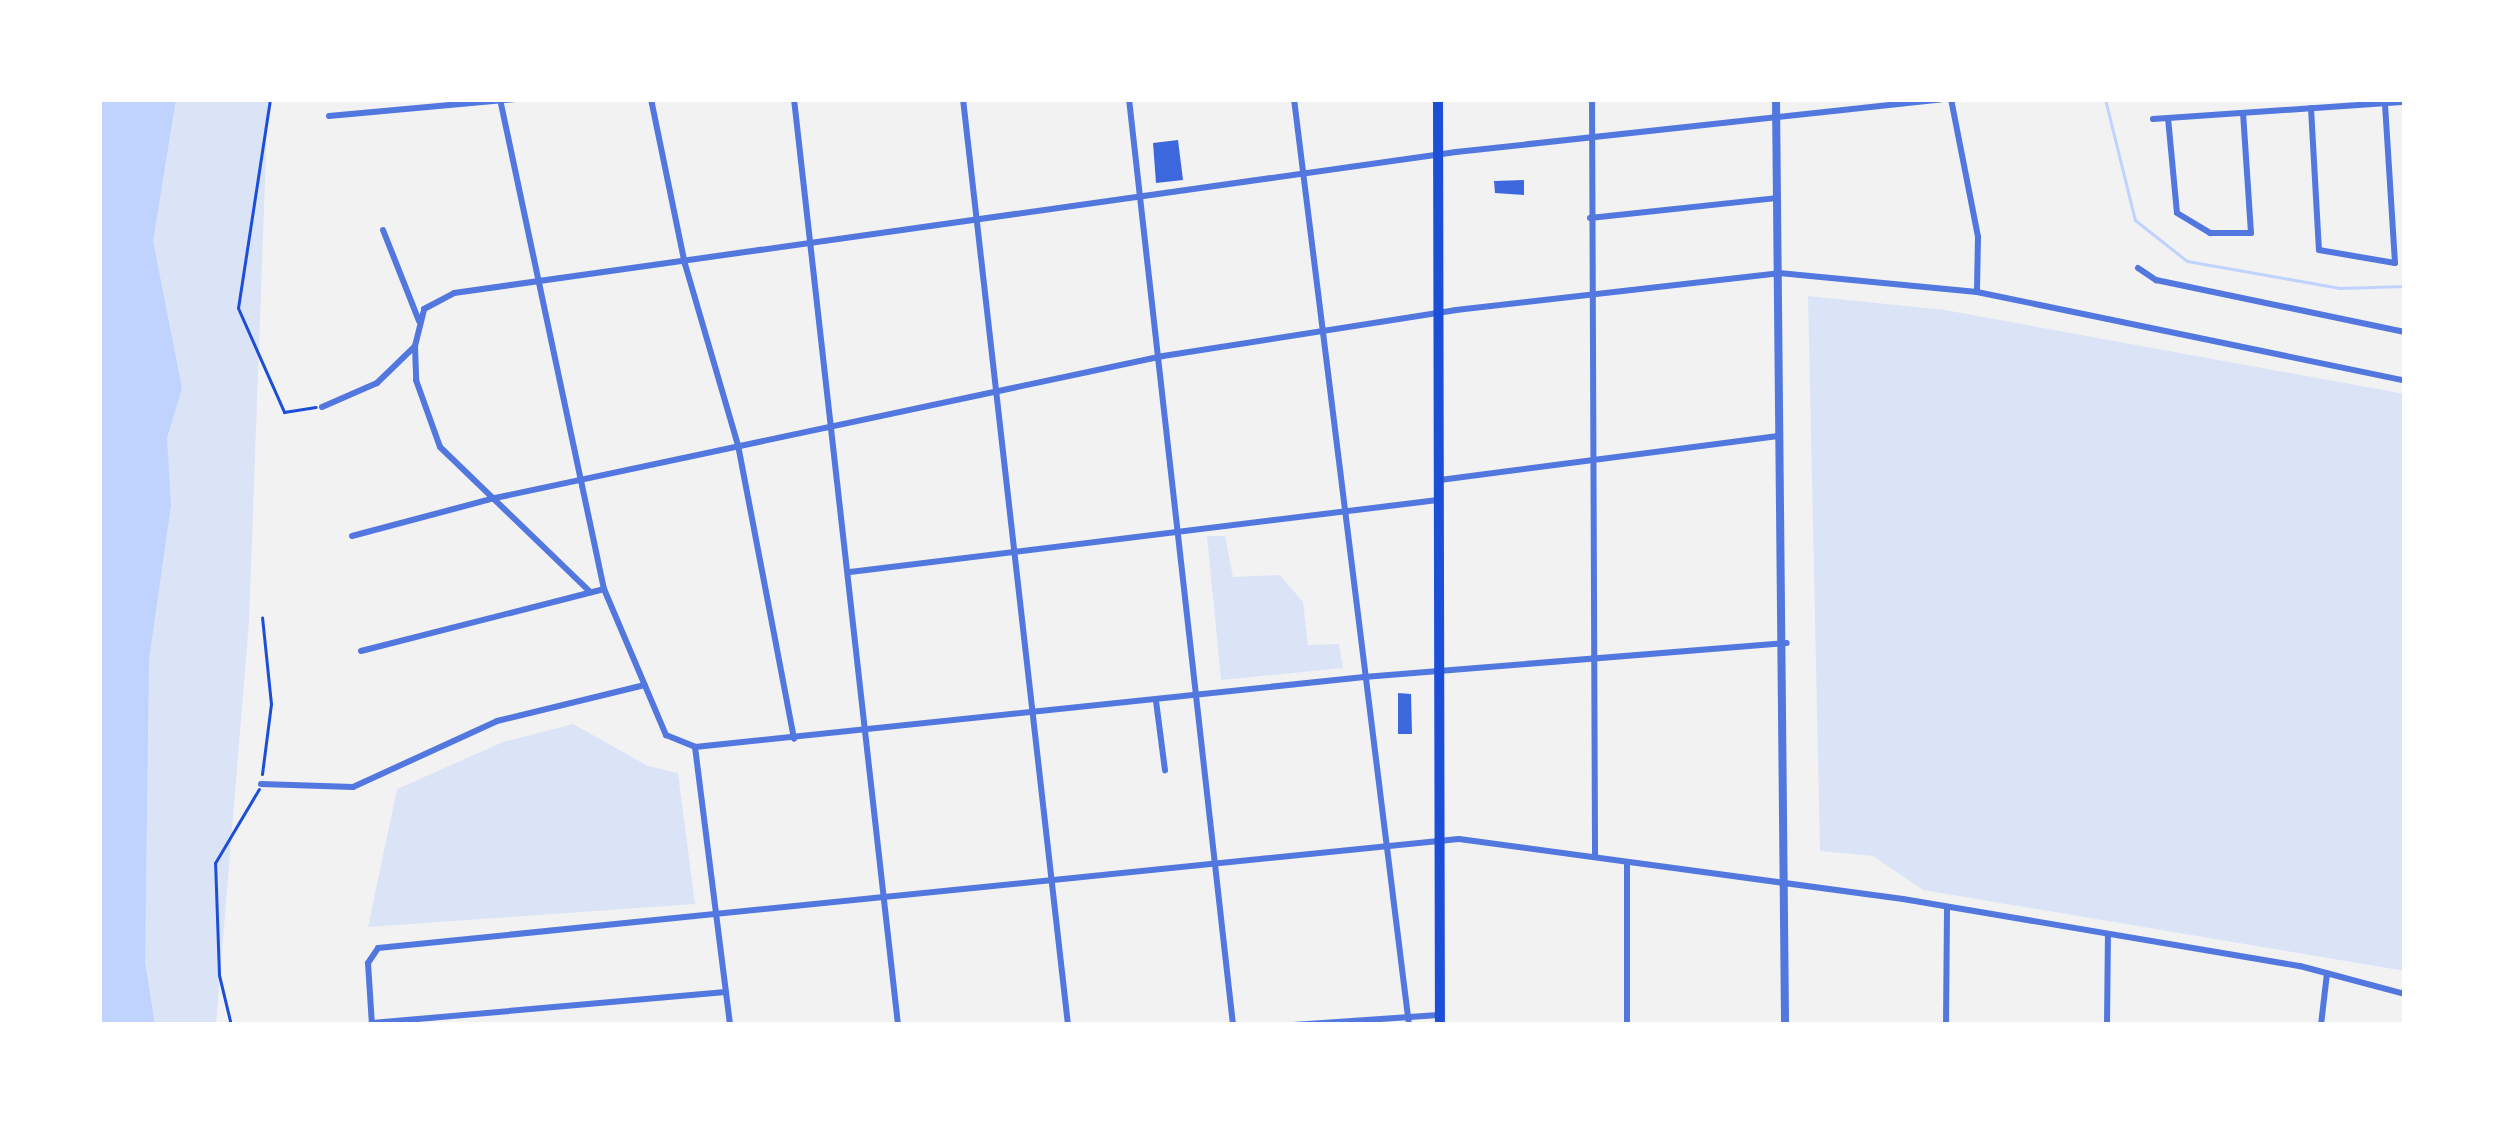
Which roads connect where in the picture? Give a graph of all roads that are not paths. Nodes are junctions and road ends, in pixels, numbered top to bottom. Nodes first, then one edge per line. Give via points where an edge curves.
1 (515, 99) edge
2 (651, 99) edge
3 (794, 99) edge
4 (963, 99) edge
5 (1130, 99) edge
6 (1294, 99) edge
7 (1438, 99) edge
8 (1592, 99) edge
9 (1776, 99) edge
10 (1940, 99) edge
11 (1951, 99) edge
12 (500, 100) edge
13 (2405, 102) edge
14 (2385, 103) junction
15 (2311, 108) junction
16 (2243, 113) junction
17 (329, 116) dead end
18 (1777, 118) junction
19 (2168, 118) junction
20 (2153, 119) dead end
21 (1591, 139) junction
22 (1438, 155) junction
23 (1301, 175) junction
24 (1776, 198) junction
25 (1140, 199) junction
26 (1591, 218) junction
27 (979, 221) junction
28 (383, 230) dead end
29 (808, 242) junction
30 (685, 264) junction
31 (2138, 268) dead end
32 (1780, 273) junction
33 (538, 280) junction
34 (1977, 292) junction
35 (1590, 297) junction
36 (1438, 313) junction
37 (419, 321) junction
38 (1322, 331) junction
39 (2405, 332) edge
40 (415, 346) junction
41 (1162, 356) junction
42 (2405, 381) edge
43 (998, 387) junction
44 (322, 406) road end
45 (831, 423) junction
46 (1782, 436) junction
47 (738, 445) junction
48 (1589, 463) junction
49 (579, 480) junction
50 (1440, 480) junction
51 (495, 498) junction
52 (1442, 500) junction
53 (1343, 509) junction
54 (1179, 527) junction
55 (352, 536) dead end
56 (1016, 553) junction
57 (850, 572) junction
58 (604, 589) junction
59 (590, 592) junction
60 (1787, 643) junction
61 (361, 651) dead end
62 (1595, 655) junction
63 (1438, 673) junction
64 (1364, 677) junction
65 (645, 685) junction
66 (1198, 697) junction
67 (1156, 701) junction
68 (1035, 712) junction
69 (867, 732) junction
70 (794, 739) junction
71 (694, 747) junction
72 (1165, 770) dead end
73 (261, 784) road end
74 (1441, 841) junction
75 (1384, 846) junction
76 (1595, 857) junction
77 (1627, 864) junction
78 (1217, 866) junction
79 (1054, 884) junction
80 (1789, 888) junction
81 (884, 901) junction
82 (1947, 908) junction
83 (721, 918) junction
84 (2108, 936) junction
85 (2327, 973) junction
86 (727, 992) junction
87 (2405, 994) edge
88 (1407, 1014) junction
89 (1440, 1020) edge
90 (372, 1024) edge
91 (730, 1025) edge
92 (898, 1025) edge
93 (1068, 1025) edge
94 (1234, 1025) edge
95 (1293, 1025) edge
96 (1409, 1025) edge
97 (1627, 1025) edge
98 (1785, 1025) edge
99 (1946, 1025) edge
100 (2107, 1025) edge
101 (2321, 1025) edge

1 - 12 street
2 - 30 street
3 - 29 street
4 - 27 street
5 - 25 street
6 - 23 street
7 - 22 main road
8 - 21 street
9 - 18 street
10 - 18 street
11 - 34 street via 1978,237
12 - 17 street
12 - 33 street
13 - 14 street
14 - 15 street
14 - 15 street via 2395,262 2319,250
15 - 16 street
16 - 19 street
16 - 19 street via 2251,232 2210,233 2176,213
18 - 21 street
18 - 24 street
19 - 20 street
21 - 22 street
21 - 26 street
22 - 23 street
22 - 36 main road
23 - 25 street
23 - 38 street
24 - 26 street
24 - 32 street
25 - 27 street
25 - 41 street
26 - 35 street
27 - 29 street
27 - 43 street
28 - 37 street
29 - 30 street
29 - 45 street
30 - 33 street
30 - 47 street
31 - 39 street via 2156,280
32 - 34 street
32 - 35 street
32 - 46 street
33 - 37 street via 436,299
33 - 49 street
34 - 42 street
35 - 36 street
35 - 48 street
36 - 38 street
36 - 50 main road
37 - 40 street
38 - 41 street
38 - 53 street
40 - 44 street via 364,392
40 - 51 street via 416,380 440,447
41 - 43 street
41 - 54 street
43 - 45 street
43 - 56 street
45 - 47 street
45 - 57 street
46 - 48 street
46 - 60 street
47 - 49 street
47 - 70 street
48 - 50 street
48 - 62 street
49 - 51 street
49 - 58 street
50 - 52 main road
51 - 55 street
51 - 59 street
52 - 53 street
52 - 63 main road
53 - 54 street
53 - 64 street
54 - 56 street
54 - 66 street
56 - 57 street
56 - 68 street
57 - 69 street
58 - 59 street
58 - 65 street
59 - 61 street
60 - 62 street
60 - 80 street
62 - 63 street
62 - 76 street
63 - 64 street
63 - 74 main road
64 - 66 street
64 - 75 street
65 - 71 street via 672,742
65 - 73 street via 497,721 353,787
66 - 67 street
66 - 78 street
67 - 68 street
67 - 72 street
68 - 69 street
68 - 79 street
69 - 70 street
69 - 81 street
70 - 71 street
71 - 83 street
74 - 75 street
74 - 76 street
74 - 89 main road
75 - 78 street
75 - 88 street
76 - 77 street
77 - 80 street
77 - 97 street
78 - 79 street
78 - 94 street
79 - 81 street
79 - 93 street
80 - 82 street
80 - 98 street
81 - 83 street
81 - 92 street
82 - 84 street
82 - 99 street
83 - 86 street
83 - 90 street via 378,948 368,963
84 - 85 street
84 - 100 street
85 - 87 street
85 - 101 street
86 - 90 street
86 - 91 street
88 - 89 street
88 - 95 street
88 - 96 street

